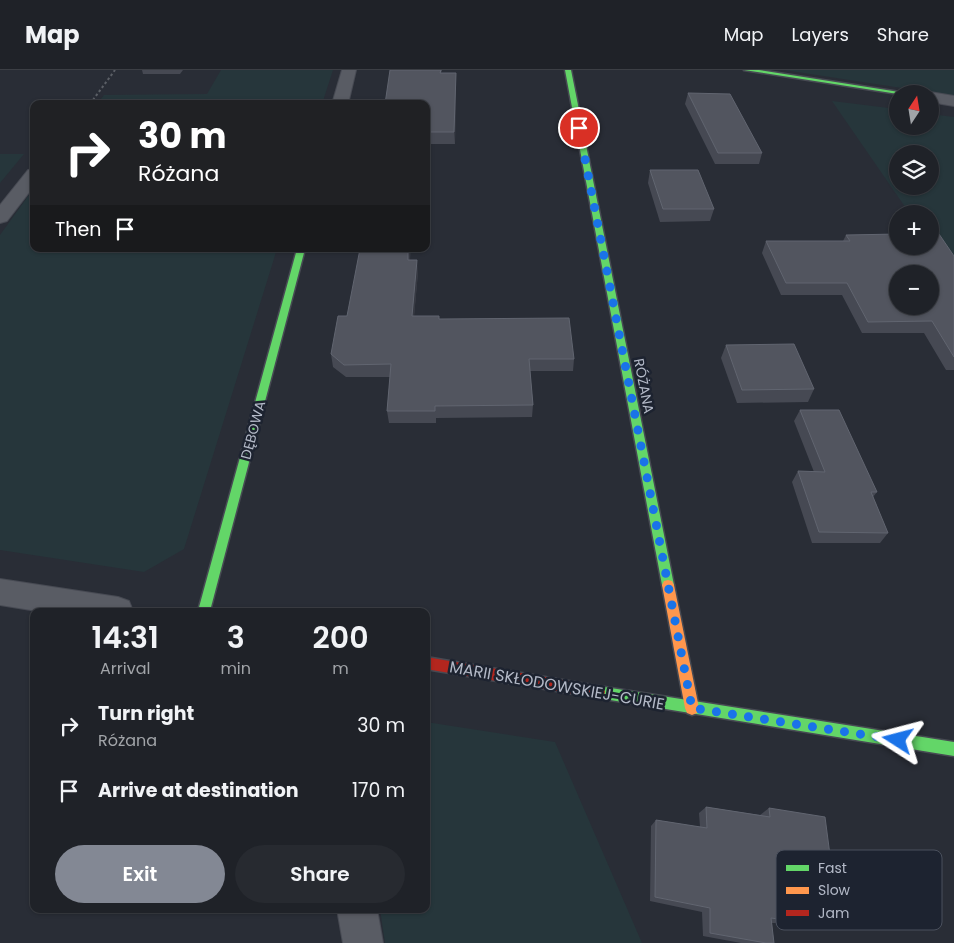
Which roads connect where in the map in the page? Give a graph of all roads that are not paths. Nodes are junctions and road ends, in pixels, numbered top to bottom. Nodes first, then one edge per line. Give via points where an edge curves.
1 (349, 70) edge
2 (568, 70) edge
3 (747, 70) edge
4 (889, 91) edge
5 (939, 99) edge
6 (341, 100) edge
7 (954, 102) edge
8 (30, 179) edge
9 (0, 217) edge
10 (300, 252) edge
11 (0, 592) edge
12 (99, 608) edge
13 (205, 608) edge
14 (430, 664) edge
15 (692, 708) junction
16 (954, 748) edge
17 (358, 913) edge
18 (363, 943) edge

1 - 6 street
2 - 15 street, RÓŻANA
3 - 4 street
5 - 7 street
8 - 9 street
10 - 13 street, DĘBOWA
11 - 12 street
14 - 15 street, MARII SKŁODOWSKIEJ-CURIE
15 - 16 street, MARII SKŁODOWSKIEJ-CURIE
17 - 18 street

